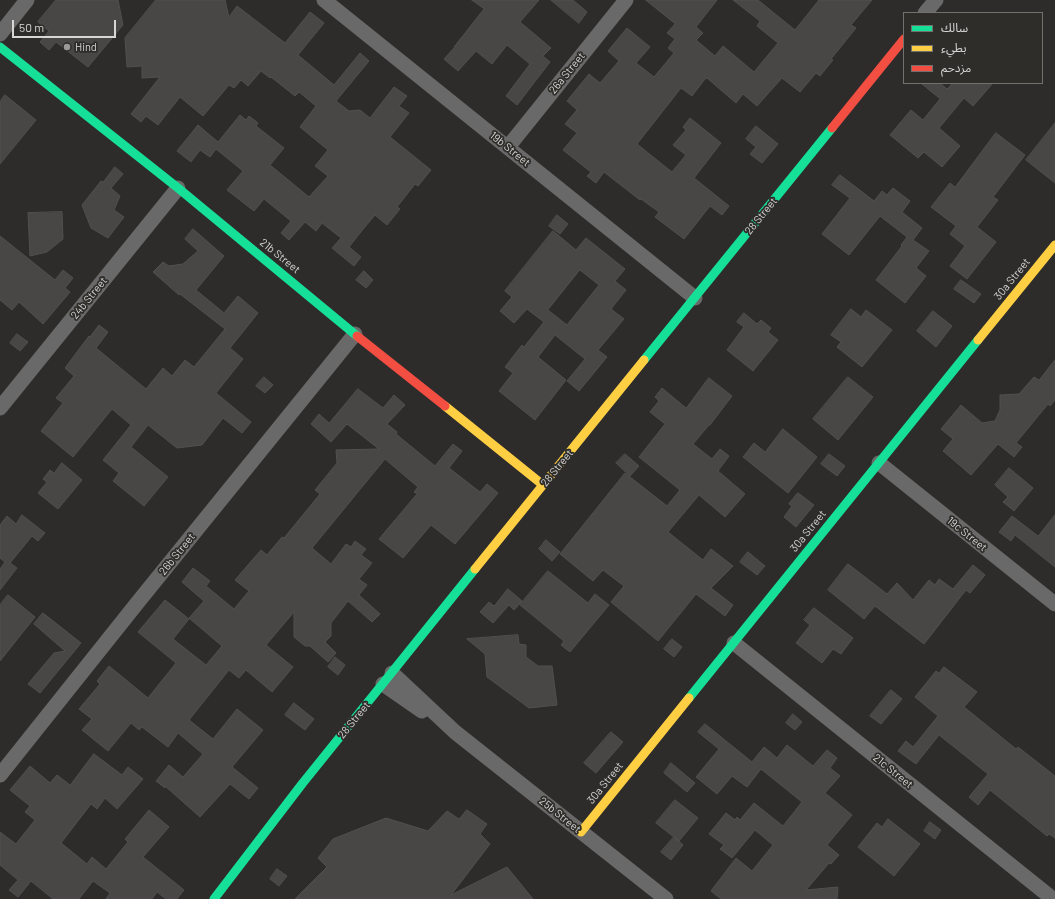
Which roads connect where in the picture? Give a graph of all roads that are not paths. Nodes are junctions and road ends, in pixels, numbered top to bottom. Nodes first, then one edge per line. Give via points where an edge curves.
1 (27, 0) edge
2 (626, 0) edge
3 (936, 0) edge
4 (328, 1) edge
5 (926, 12) edge
6 (0, 34) edge
7 (903, 40) edge
8 (0, 47) edge
9 (508, 147) junction
10 (178, 188) junction
11 (1055, 245) edge
12 (695, 298) junction
13 (355, 334) junction
14 (0, 408) edge
15 (879, 463) junction
16 (543, 485) junction
17 (1055, 604) edge
18 (734, 643) junction
19 (388, 679) junction
20 (0, 775) edge
21 (581, 832) junction
22 (214, 899) edge
23 (666, 899) edge
24 (1053, 899) edge

1 - 6 street
2 - 9 street, 26a Street
3 - 5 street
4 - 9 street, 19b Street
7 - 12 street, 28 Street
8 - 10 street, 21b Street
9 - 12 street, 19b Street
10 - 13 street, 21b Street
10 - 14 street, 24b Street
11 - 15 street, 30a Street
12 - 16 street, 28 Street
13 - 16 street, 21b Street
13 - 20 street, 26b Street
15 - 17 street, 19c Street
15 - 18 street, 30a Street
16 - 19 street, 28 Street
18 - 21 street, 30a Street
18 - 24 street, 21c Street
19 - 21 street, 25b Street via 436,721 455,732
19 - 22 street, 28 Street via 287,802
21 - 23 street, 25b Street

